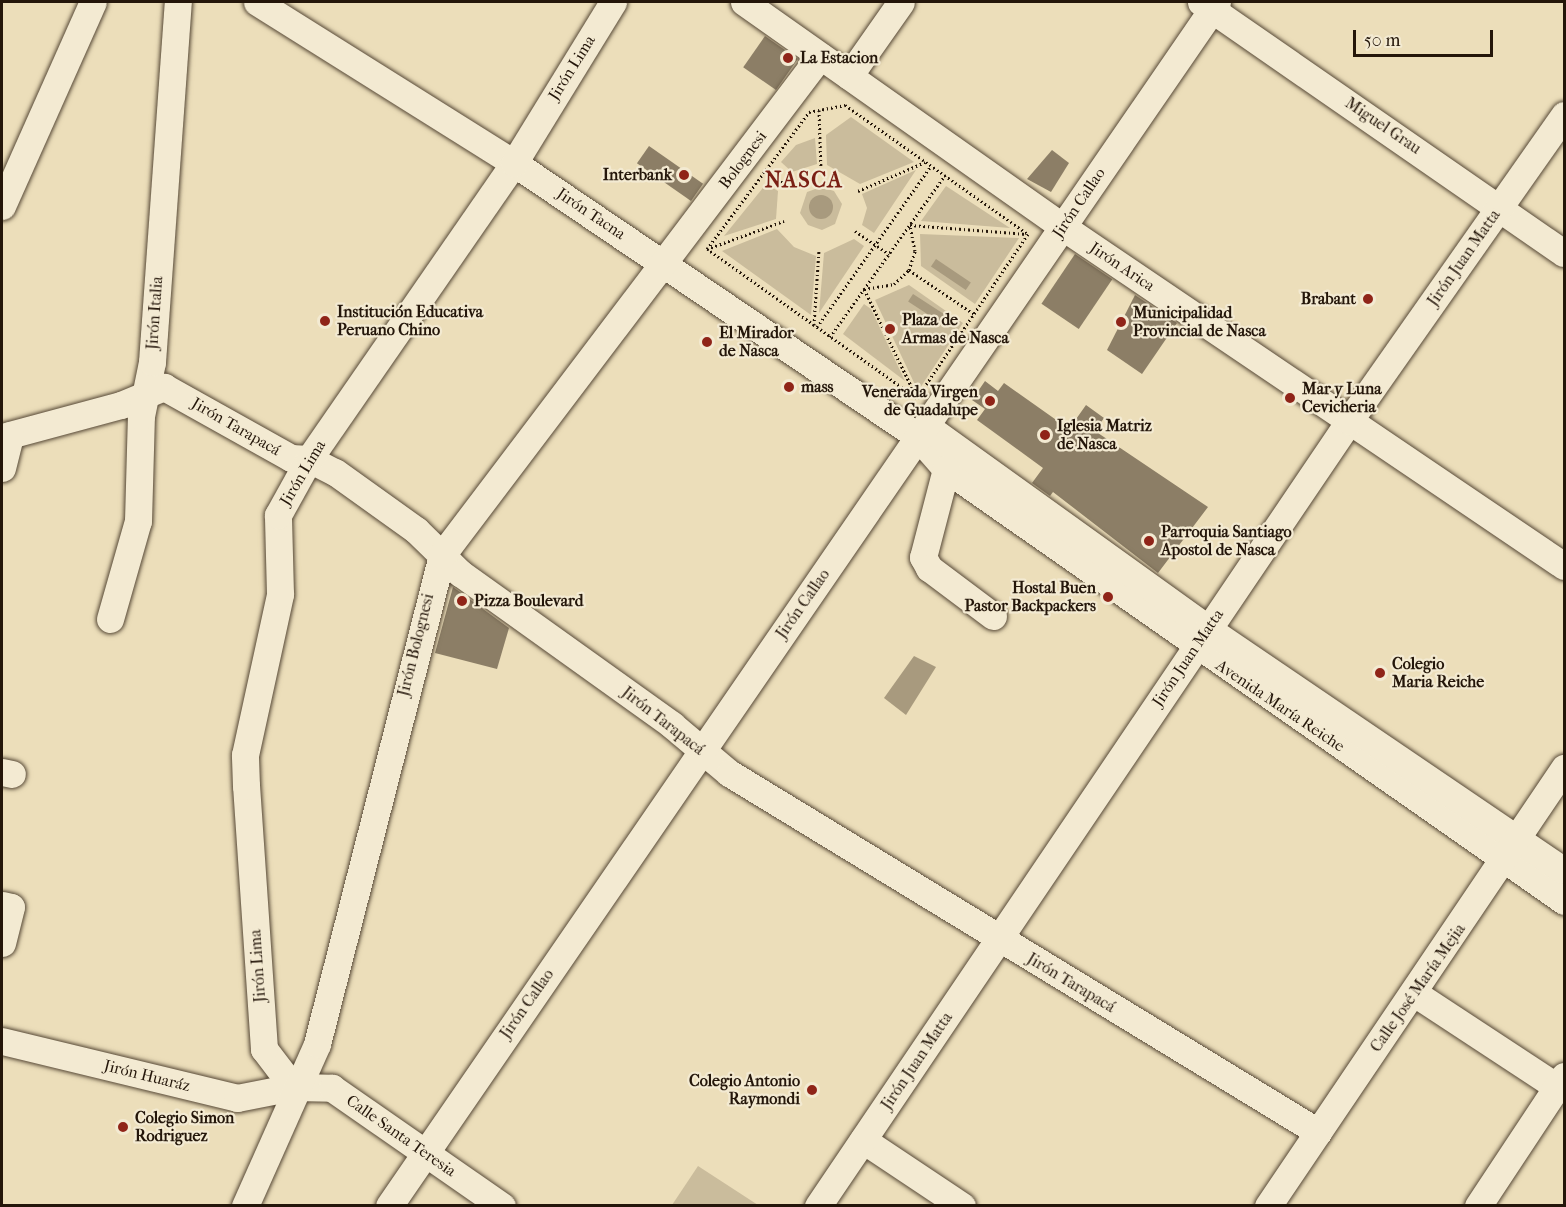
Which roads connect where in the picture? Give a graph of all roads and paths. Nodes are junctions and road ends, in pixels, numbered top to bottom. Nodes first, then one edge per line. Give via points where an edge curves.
1 (93, 2) edge
2 (178, 2) edge
3 (257, 2) edge
4 (613, 2) edge
5 (744, 2) edge
6 (901, 2) edge
7 (1210, 4) edge
8 (820, 56) junction
9 (849, 76) junction
10 (819, 110) junction
11 (1564, 115) edge
12 (926, 162) junction
13 (514, 163) junction
14 (931, 165) junction
15 (821, 169) dead end
16 (765, 170) junction
17 (945, 175) junction
18 (789, 187) dead end
19 (858, 191) dead end
20 (2, 206) edge
21 (1500, 207) junction
22 (784, 221) dead end
23 (909, 225) junction
24 (1062, 227) junction
25 (855, 231) dead end
26 (1029, 234) junction
27 (875, 244) junction
28 (707, 249) junction
29 (819, 249) dead end
30 (1564, 253) edge
31 (889, 254) junction
32 (666, 264) junction
33 (909, 270) junction
34 (864, 290) junction
35 (974, 314) junction
36 (815, 326) junction
37 (830, 337) junction
38 (146, 394) junction
39 (917, 398) junction
40 (1349, 421) junction
41 (922, 432) junction
42 (6, 436) edge
43 (309, 459) junction
44 (2, 468) edge
45 (946, 469) junction
46 (442, 555) junction
47 (1564, 566) edge
48 (993, 616) dead end
49 (110, 619) dead end
50 (1201, 638) junction
51 (701, 750) junction
52 (1564, 768) edge
53 (1512, 850) junction
54 (1564, 871) edge
55 (1564, 901) edge
56 (6, 906) edge
57 (999, 939) junction
58 (2, 944) edge
59 (1414, 993) junction
60 (2, 1041) edge
61 (1561, 1081) edge
62 (293, 1087) junction
63 (1318, 1132) junction
64 (863, 1140) junction
65 (424, 1154) junction
66 (245, 1206) edge
67 (389, 1206) edge
68 (502, 1206) edge
69 (818, 1206) edge
70 (962, 1206) edge
71 (1268, 1206) edge
72 (1478, 1206) edge

1 - 20 street
2 - 38 street, Jirón Italia
3 - 13 street, Jirón Tacna
4 - 13 street, Jirón Lima
5 - 8 street, Jirón Arica
6 - 9 street
7 - 21 street, Miguel Grau
7 - 24 street, Jirón Callao
8 - 9 street, Jirón Arica
8 - 32 street, Bolognesi
9 - 24 street, Jirón Arica
10 - 12 path via 845,105
10 - 15 path
10 - 16 path via 809,112
11 - 21 street, Jirón Juan Matta
12 - 14 path
12 - 19 path
13 - 32 street, Jirón Tacna
13 - 43 street, Jirón Lima
14 - 17 path
14 - 27 path
16 - 18 path
16 - 28 path
17 - 23 path
17 - 26 path
21 - 30 street, Miguel Grau
21 - 40 street, Jirón Juan Matta
22 - 28 path
23 - 26 path
23 - 31 path
23 - 33 path via 915,251
24 - 40 street, Jirón Arica
24 - 41 street, Jirón Callao
25 - 27 path
26 - 35 path
27 - 31 path
27 - 36 path
28 - 36 path
29 - 36 path
31 - 34 path
32 - 41 street, Jirón Tacna
32 - 46 street, Jirón Bolognesi
33 - 34 path via 894,284
33 - 35 path
34 - 37 path
34 - 39 path
35 - 39 path
36 - 37 path
37 - 39 path
38 - 42 street, Jirón Tarapacá
38 - 43 street, Jirón Tarapacá via 164,387 291,458
38 - 49 street, Jirón Italia via 138,521
40 - 47 street, Jirón Arica
40 - 50 street, Jirón Juan Matta
41 - 45 street, Avenida María Reiche
41 - 50 street, Avenida María Reiche
41 - 51 street, Jirón Callao
42 - 44 street
43 - 46 street, Jirón Tarapacá via 416,530
43 - 62 street, Jirón Lima via 278,515 280,594 246,755 264,1049
45 - 48 street via 923,556 929,568
45 - 50 street, Avenida María Reiche
46 - 51 street, Jirón Tarapacá
46 - 62 street, Jirón Bolognesi via 317,1044
50 - 53 street, Avenida María Reiche
50 - 57 street, Jirón Juan Matta
51 - 57 street, Jirón Tarapacá
51 - 65 street, Jirón Callao
52 - 53 street, Calle José María Mejia
53 - 54 street, Avenida María Reiche
53 - 55 street, Avenida María Reiche
53 - 59 street, Calle José María Mejia
56 - 58 street
57 - 63 street, Jirón Tarapacá
57 - 64 street, Jirón Juan Matta
59 - 61 street
59 - 63 street, Calle José María Mejia
60 - 62 street, Jirón Huaráz via 237,1098
61 - 72 street
62 - 65 street, Calle Santa Teresia via 332,1088
62 - 66 street, Jirón Bolognesi
63 - 71 street, Calle José María Mejia
64 - 69 street, Jirón Juan Matta
64 - 70 street
65 - 67 street, Jirón Callao
65 - 68 street, Calle Santa Teresia

